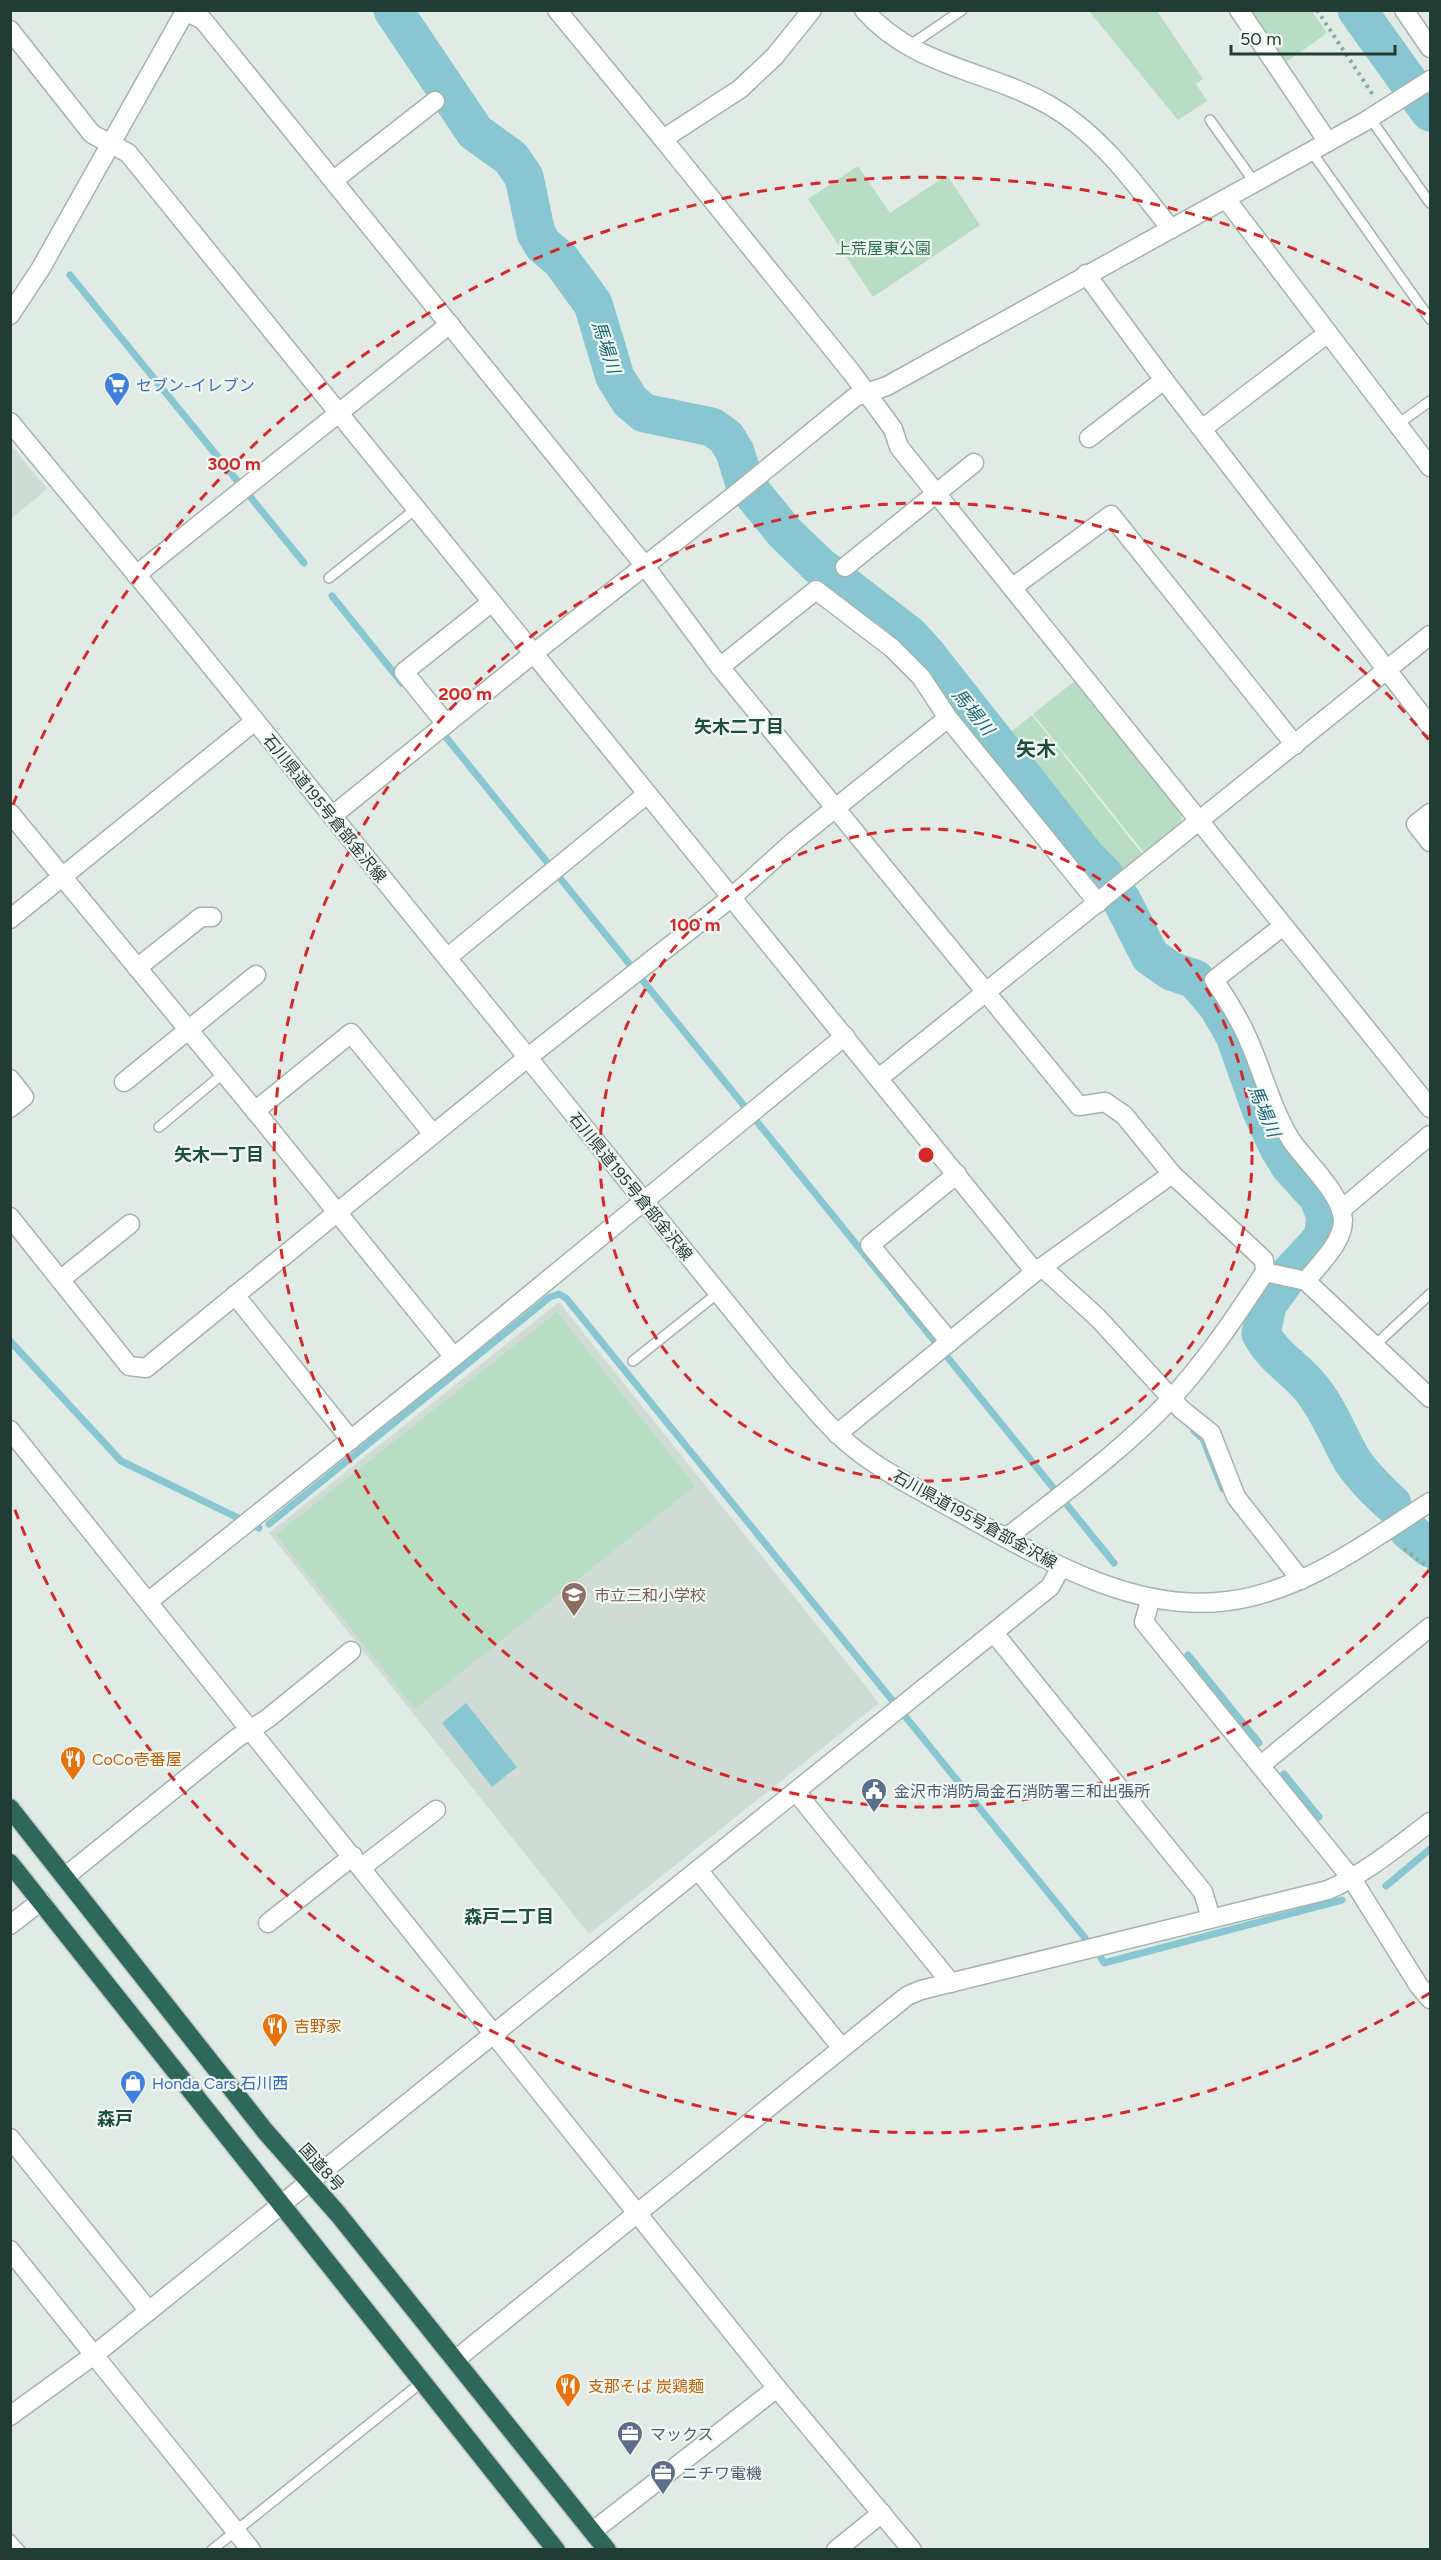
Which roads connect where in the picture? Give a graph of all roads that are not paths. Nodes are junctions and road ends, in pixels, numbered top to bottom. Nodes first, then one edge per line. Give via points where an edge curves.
1 (557, 10) edge
2 (812, 10) edge
3 (864, 10) edge
4 (962, 10) edge
5 (1239, 10) edge
6 (1404, 10) edge
7 (185, 11) edge
8 (10, 30) edge
9 (907, 47) junction
10 (1431, 48) edge
11 (1431, 80) edge
12 (435, 101) dead end
13 (1382, 110) junction
14 (1210, 120) dead end
15 (663, 139) junction
16 (1328, 142) junction
17 (110, 144) junction
18 (1311, 151) junction
19 (334, 180) junction
20 (1255, 183) junction
21 (1226, 199) junction
22 (1431, 203) edge
23 (1171, 229) junction
24 (1086, 274) junction
25 (10, 315) edge
26 (1431, 319) edge
27 (450, 324) junction
28 (1328, 333) junction
29 (1164, 380) junction
30 (866, 393) junction
31 (1431, 401) edge
32 (340, 412) junction
33 (10, 422) edge
34 (1398, 424) junction
35 (1202, 429) junction
36 (1089, 438) dead end
37 (974, 463) dead end
38 (1431, 467) edge
39 (936, 494) junction
40 (417, 508) junction
41 (645, 566) junction
42 (845, 567) dead end
43 (136, 575) junction
44 (329, 578) dead end
45 (1013, 587) junction
46 (492, 602) junction
47 (1431, 635) edge
48 (534, 653) junction
49 (720, 667) junction
50 (1387, 670) junction
51 (948, 718) junction
52 (255, 721) junction
53 (1431, 726) edge
54 (442, 728) junction
55 (1295, 744) junction
56 (647, 794) junction
57 (835, 808) junction
58 (10, 813) edge
59 (1431, 813) edge
60 (332, 816) junction
61 (1201, 822) junction
62 (1431, 842) edge
63 (62, 878) junction
64 (732, 897) junction
65 (1101, 901) junction
66 (212, 918) dead end
67 (10, 919) edge
68 (1283, 926) junction
69 (448, 957) junction
70 (137, 968) junction
71 (256, 975) dead end
72 (986, 993) junction
73 (188, 1030) junction
74 (844, 1036) junction
75 (527, 1058) junction
76 (224, 1073) junction
77 (879, 1078) junction
78 (10, 1079) edge
79 (124, 1082) dead end
80 (10, 1108) edge
81 (1431, 1108) edge
82 (255, 1111) junction
83 (159, 1127) dead end
84 (433, 1134) junction
85 (1431, 1135) edge
86 (957, 1174) junction
87 (1172, 1174) junction
88 (643, 1202) junction
89 (1341, 1210) junction
90 (337, 1213) junction
91 (10, 1217) edge
92 (130, 1224) dead end
93 (1039, 1270) junction
94 (1270, 1273) junction
95 (60, 1280) junction
96 (1303, 1281) junction
97 (718, 1293) junction
98 (1431, 1294) edge
99 (235, 1296) junction
100 (1374, 1346) junction
101 (944, 1347) junction
102 (454, 1357) junction
103 (633, 1361) dead end
104 (1172, 1397) junction
105 (1431, 1398) edge
106 (10, 1430) edge
107 (837, 1434) junction
108 (351, 1440) junction
109 (1431, 1502) edge
110 (1006, 1538) junction
111 (1061, 1567) junction
112 (1301, 1580) junction
113 (1151, 1598) junction
114 (149, 1601) junction
115 (1431, 1627) edge
116 (994, 1633) junction
117 (351, 1651) dead end
118 (250, 1730) junction
119 (1261, 1766) junction
120 (795, 1792) junction
121 (10, 1808) edge
122 (436, 1810) dead end
123 (1431, 1822) edge
124 (358, 1862) junction
125 (10, 1863) edge
126 (698, 1870) junction
127 (66, 1876) junction
128 (1352, 1879) junction
129 (41, 1901) junction
130 (1211, 1918) junction
131 (268, 1923) dead end
132 (10, 1925) edge
133 (951, 1983) junction
134 (1431, 1999) edge
135 (495, 2034) junction
136 (841, 2047) junction
137 (10, 2138) edge
138 (309, 2181) junction
139 (280, 2205) junction
140 (637, 2212) junction
141 (10, 2250) edge
142 (149, 2311) junction
143 (94, 2355) junction
144 (455, 2360) junction
145 (422, 2382) junction
146 (777, 2388) junction
147 (10, 2415) edge
148 (882, 2513) junction
149 (237, 2531) junction
150 (593, 2531) junction
151 (10, 2539) edge
152 (20, 2550) edge
153 (212, 2550) edge
154 (251, 2550) edge
155 (556, 2550) edge
156 (607, 2550) edge
157 (836, 2550) edge
158 (912, 2550) edge

1 - 15 street
2 - 15 street via 775,56 740,89
3 - 9 street
4 - 9 lane
5 - 16 street
6 - 10 street
7 - 17 street
7 - 19 street via 202,20
8 - 17 street via 92,134
9 - 23 street via 1020,90 1050,106 1101,146
11 - 13 street
12 - 19 street
13 - 16 street
13 - 22 lane
14 - 20 lane
15 - 30 street
16 - 18 street
17 - 25 street via 41,268
17 - 32 street via 129,153
18 - 20 street
18 - 26 lane
19 - 27 street
20 - 21 street
21 - 23 street
21 - 28 street
23 - 24 street
24 - 29 street
24 - 30 street via 887,386
27 - 32 street
27 - 41 street
28 - 34 street
28 - 35 street
29 - 35 street
29 - 36 street
30 - 39 street via 893,429 899,447
30 - 41 street via 855,397
31 - 34 lane
32 - 40 street
32 - 43 street
33 - 43 street, 石川県道195号倉部金沢線
34 - 38 street
35 - 50 street
37 - 39 street
39 - 42 street
39 - 45 street
40 - 44 lane
40 - 46 street
41 - 48 street
41 - 49 street
43 - 52 street, 石川県道195号倉部金沢線
45 - 55 street via 1111,515
45 - 61 street
46 - 48 street
46 - 54 street via 404,672
47 - 50 street
48 - 54 street
48 - 56 street
49 - 51 street via 816,590 891,648 921,677
49 - 57 street
50 - 53 street
50 - 55 street
51 - 57 street
51 - 65 street
52 - 60 street, 石川県道195号倉部金沢線
52 - 63 street
54 - 60 street
55 - 61 street
56 - 64 street
56 - 69 street
57 - 64 street
57 - 72 street
58 - 63 street
59 - 62 street via 1416,824
60 - 69 street, 石川県道195号倉部金沢線
61 - 65 street
61 - 68 street
63 - 67 street
63 - 70 street
64 - 74 street
64 - 75 street
65 - 72 street
66 - 70 street via 201,917
68 - 81 street
68 - 89 street via 1214,980 1235,1011 1290,1139
69 - 75 street, 石川県道195号倉部金沢線
70 - 73 street
71 - 73 street
72 - 77 street
72 - 87 street via 1079,1106 1105,1102 1124,1115
73 - 76 street
73 - 79 street
74 - 77 street
74 - 88 street
75 - 84 street
75 - 88 street, 石川県道195号倉部金沢線
76 - 82 street
76 - 83 lane
77 - 86 street
78 - 80 street via 24,1097
82 - 84 street via 351,1033
82 - 90 street
84 - 90 street
85 - 89 street
86 - 93 street
86 - 101 street via 870,1245
87 - 93 street
87 - 94 street via 1264,1260
88 - 97 street, 石川県道195号倉部金沢線
88 - 102 street
89 - 96 street via 1340,1235
90 - 99 street
90 - 102 street
91 - 95 street
92 - 95 street
93 - 101 street
93 - 104 street via 1098,1318
94 - 96 street
94 - 104 street
95 - 99 street via 129,1366 146,1368
96 - 100 street
97 - 103 lane
97 - 107 street, 石川県道195号倉部金沢線
98 - 100 lane
99 - 108 street
100 - 105 street
101 - 107 street
102 - 108 street
104 - 110 street via 1116,1450
104 - 112 street via 1210,1433 1236,1497
106 - 114 street
107 - 110 street, 石川県道195号倉部金沢線 via 897,1477
108 - 114 street
109 - 112 street, 石川県道195号倉部金沢線
110 - 111 street, 石川県道195号倉部金沢線
111 - 113 street, 石川県道195号倉部金沢線
111 - 116 street via 1050,1587
112 - 113 street, 石川県道195号倉部金沢線 via 1228,1601
113 - 119 street via 1144,1622
114 - 118 street
115 - 119 street
116 - 120 street
116 - 130 street via 1203,1892
117 - 118 street
118 - 124 street
118 - 127 street
119 - 128 street
120 - 126 street
120 - 133 street
121 - 127 highway, 国道8号
122 - 124 street
123 - 128 street
124 - 131 street
124 - 135 street
125 - 129 highway
126 - 135 street
126 - 136 street
127 - 138 highway, 国道8号 via 181,2026
128 - 130 street via 1328,1890
128 - 134 street
129 - 132 street
129 - 139 highway
130 - 133 street
133 - 136 street via 907,1996
135 - 138 street
135 - 140 street
136 - 140 street
137 - 142 street
138 - 139 street
138 - 144 highway, 国道8号
139 - 142 street
139 - 145 highway
140 - 144 street
140 - 146 street
141 - 143 street
142 - 143 street
143 - 147 street
143 - 149 street
144 - 150 highway, 国道8号
145 - 149 lane
145 - 155 highway
146 - 148 street
146 - 150 street
148 - 157 street
148 - 158 street
149 - 153 lane
149 - 154 street
150 - 156 highway, 国道8号
151 - 152 lane

